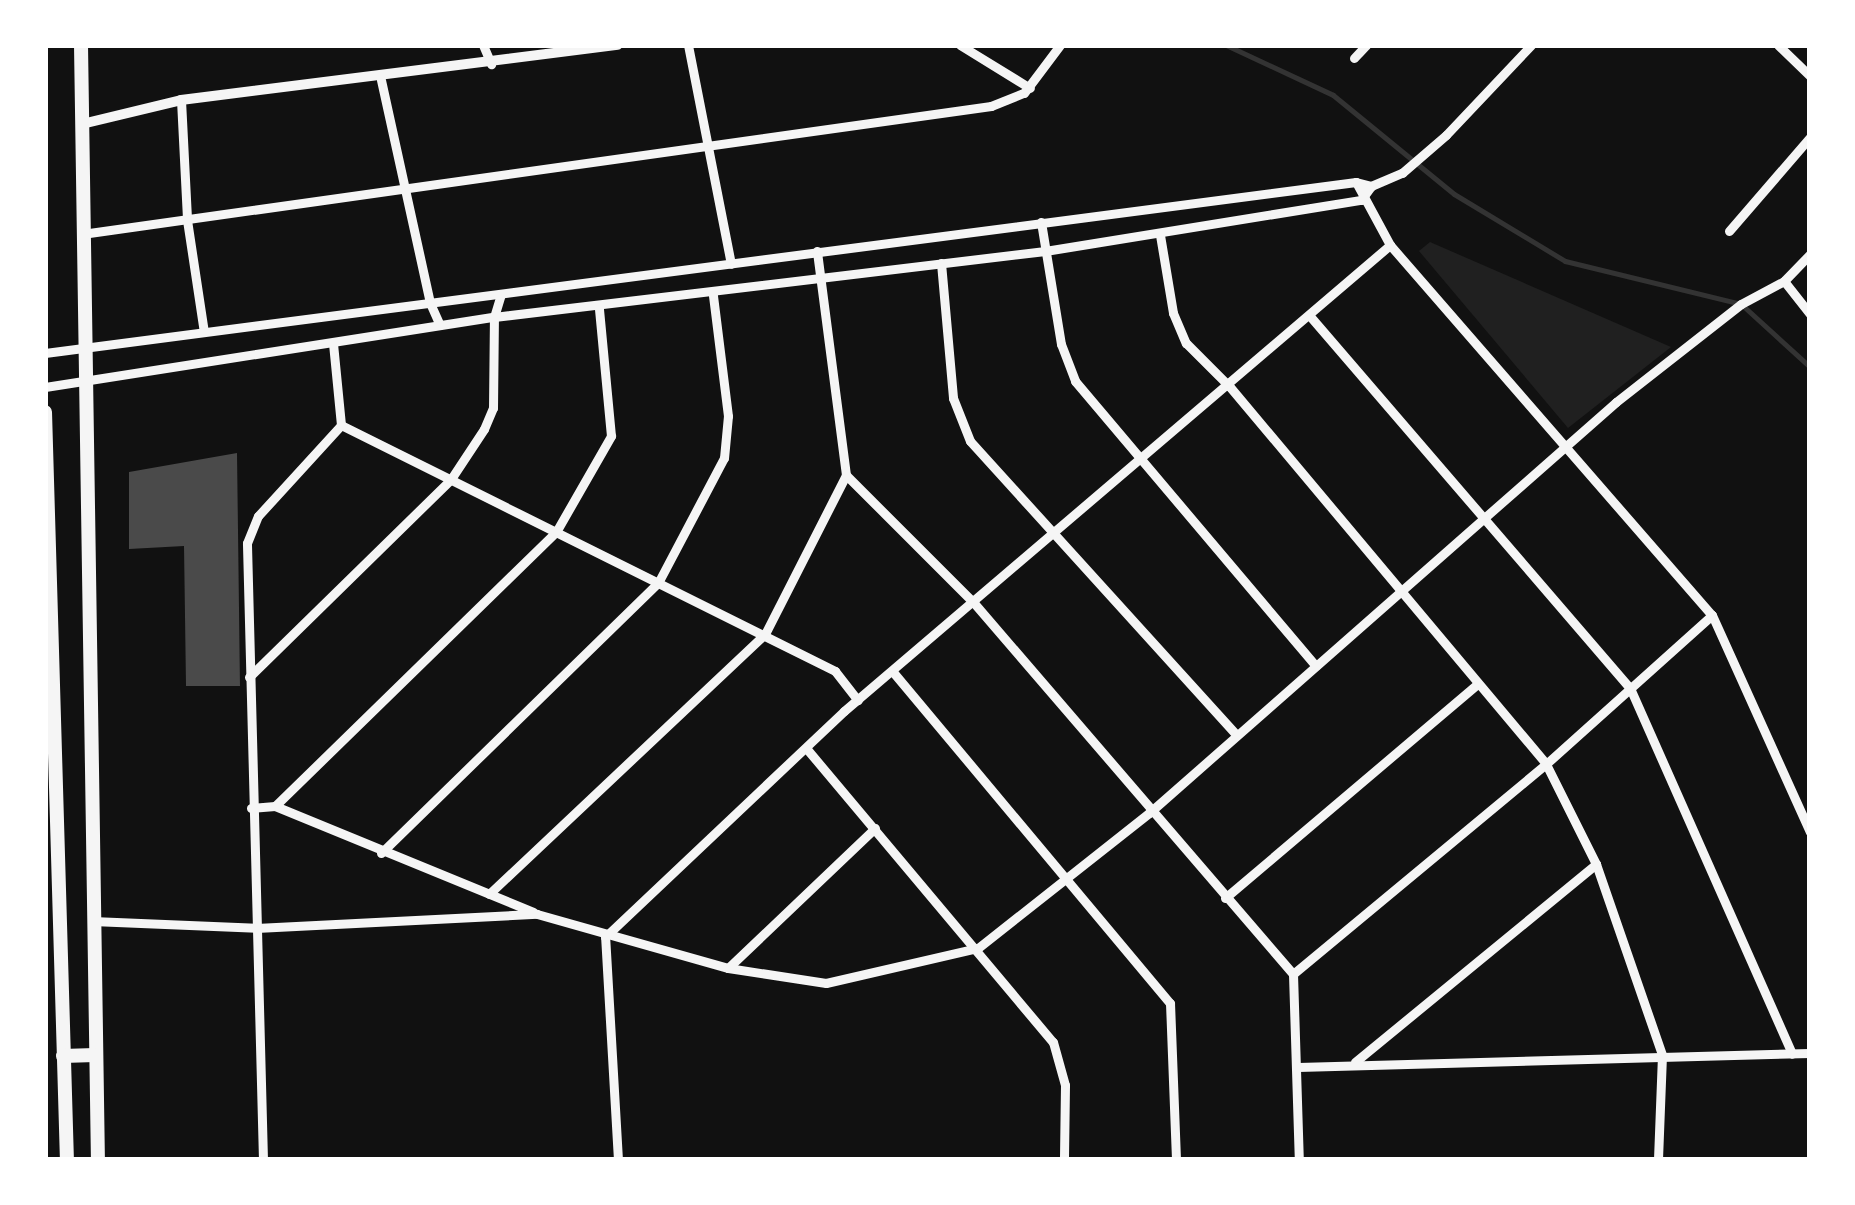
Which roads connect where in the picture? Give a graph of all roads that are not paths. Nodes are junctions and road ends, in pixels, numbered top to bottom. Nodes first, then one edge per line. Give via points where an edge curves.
1 (80, 45) edge
2 (482, 45) edge
3 (618, 45) edge
4 (688, 45) edge
5 (960, 45) edge
6 (1060, 45) edge
7 (1366, 45) edge
8 (1531, 45) edge
9 (1778, 45) edge
10 (1354, 58) dead end
11 (491, 64) junction
12 (1810, 76) edge
13 (381, 80) junction
14 (1030, 88) junction
15 (181, 100) junction
16 (82, 124) junction
17 (1810, 136) edge
18 (708, 149) junction
19 (1356, 182) junction
20 (1371, 186) junction
21 (405, 191) junction
22 (1361, 200) junction
23 (188, 220) junction
24 (1041, 222) junction
25 (1729, 231) dead end
26 (82, 234) junction
27 (1160, 235) junction
28 (1390, 245) junction
29 (817, 251) junction
30 (1045, 252) junction
31 (1810, 254) edge
32 (941, 263) junction
33 (731, 264) junction
34 (819, 280) junction
35 (1784, 281) junction
36 (501, 294) junction
37 (713, 296) junction
38 (430, 304) junction
39 (600, 309) junction
40 (1810, 314) edge
41 (1309, 315) junction
42 (494, 317) junction
43 (440, 326) junction
44 (204, 332) junction
45 (333, 343) junction
46 (82, 346) junction
47 (45, 353) edge
48 (86, 385) junction
49 (1230, 386) junction
50 (45, 387) edge
51 (45, 412) edge
52 (341, 425) junction
53 (1568, 450) junction
54 (1141, 458) junction
55 (846, 475) junction
56 (451, 479) junction
57 (1487, 520) junction
58 (556, 532) junction
59 (1054, 532) junction
60 (658, 583) junction
61 (1400, 595) junction
62 (974, 602) junction
63 (1712, 615) junction
64 (764, 634) junction
65 (1316, 666) junction
66 (892, 672) junction
67 (249, 676) junction
68 (1476, 686) junction
69 (1630, 688) junction
70 (858, 700) junction
71 (1236, 734) junction
72 (806, 748) junction
73 (1546, 764) junction
74 (275, 806) junction
75 (251, 808) junction
76 (1148, 813) junction
77 (875, 828) junction
78 (1810, 832) edge
79 (380, 853) junction
80 (1596, 864) junction
81 (1069, 878) junction
82 (489, 894) junction
83 (1224, 898) junction
84 (537, 914) junction
85 (92, 921) junction
86 (256, 928) junction
87 (605, 937) junction
88 (978, 948) junction
89 (728, 968) junction
90 (1293, 974) junction
91 (1810, 1053) edge
92 (1662, 1054) junction
93 (1792, 1054) junction
94 (95, 1055) junction
95 (63, 1056) junction
96 (1354, 1063) junction
97 (1298, 1068) junction
98 (67, 1160) edge
99 (98, 1160) edge
100 (263, 1160) edge
101 (618, 1160) edge
102 (1064, 1160) edge
103 (1176, 1160) edge
104 (1298, 1160) edge
105 (1658, 1160) edge

1 - 16 main road
2 - 11 street
3 - 11 street
4 - 18 street
5 - 14 street
6 - 14 street
7 - 10 street
8 - 20 street via 1446,136 1402,173
9 - 12 street
11 - 13 street
13 - 15 street
13 - 21 street
14 - 18 street via 991,106
15 - 16 street
15 - 23 street
16 - 26 main road
17 - 25 street
18 - 21 street
18 - 33 street
19 - 20 street
19 - 22 street
19 - 24 street
20 - 22 street
21 - 23 street
21 - 38 street
22 - 27 street
22 - 28 street
23 - 26 street
23 - 44 street
24 - 29 street
24 - 30 street
26 - 46 main road
27 - 30 street
27 - 49 street via 1178,329
28 - 41 street
28 - 53 street
29 - 33 street
29 - 34 street
30 - 32 street
30 - 54 street via 1075,382
31 - 35 street
32 - 34 street
32 - 59 street via 958,418 970,441
33 - 36 street
34 - 37 street
34 - 55 street
35 - 40 street
35 - 53 street via 1741,304 1616,402
36 - 38 street
36 - 42 street
37 - 39 street
37 - 60 street via 726,447
38 - 43 street
38 - 44 street
39 - 42 street
39 - 58 street via 611,436
41 - 49 street
41 - 57 street
42 - 43 street
42 - 56 street via 493,408
43 - 45 street
44 - 46 street
45 - 48 street
45 - 52 street
46 - 47 street
46 - 48 main road
48 - 50 street
48 - 85 main road
49 - 54 street
49 - 61 street
51 - 95 main road
52 - 56 street
52 - 67 street via 249,531
53 - 57 street
53 - 63 street
54 - 59 street
54 - 65 street
55 - 62 street
55 - 64 street
56 - 58 street
56 - 67 street
57 - 61 street
57 - 69 street
58 - 60 street
58 - 74 street
59 - 62 street
59 - 71 street
60 - 64 street
60 - 79 street
61 - 65 street
61 - 68 street
62 - 66 street
62 - 76 street
63 - 69 street
63 - 78 street
64 - 70 street via 835,671
64 - 82 street
65 - 71 street
66 - 70 street
66 - 81 street
67 - 75 street
68 - 73 street
68 - 83 street
69 - 73 street
69 - 93 street
70 - 72 street
71 - 76 street
72 - 77 street
72 - 87 street
73 - 80 street
73 - 90 street
74 - 75 street
74 - 79 street
75 - 86 street
76 - 81 street
76 - 83 street
77 - 88 street
77 - 89 street
79 - 82 street
80 - 92 street
80 - 96 street
81 - 88 street
81 - 103 street via 1170,1003
82 - 84 street
83 - 90 street
84 - 86 street
84 - 87 street
85 - 86 street
85 - 94 main road
86 - 100 street
87 - 89 street
87 - 101 street
88 - 89 street via 826,983
88 - 102 street via 1059,1053
90 - 97 street
91 - 93 street
92 - 93 street
92 - 96 street
92 - 105 street
94 - 95 main road
94 - 99 main road
95 - 98 main road
96 - 97 street
97 - 104 street

